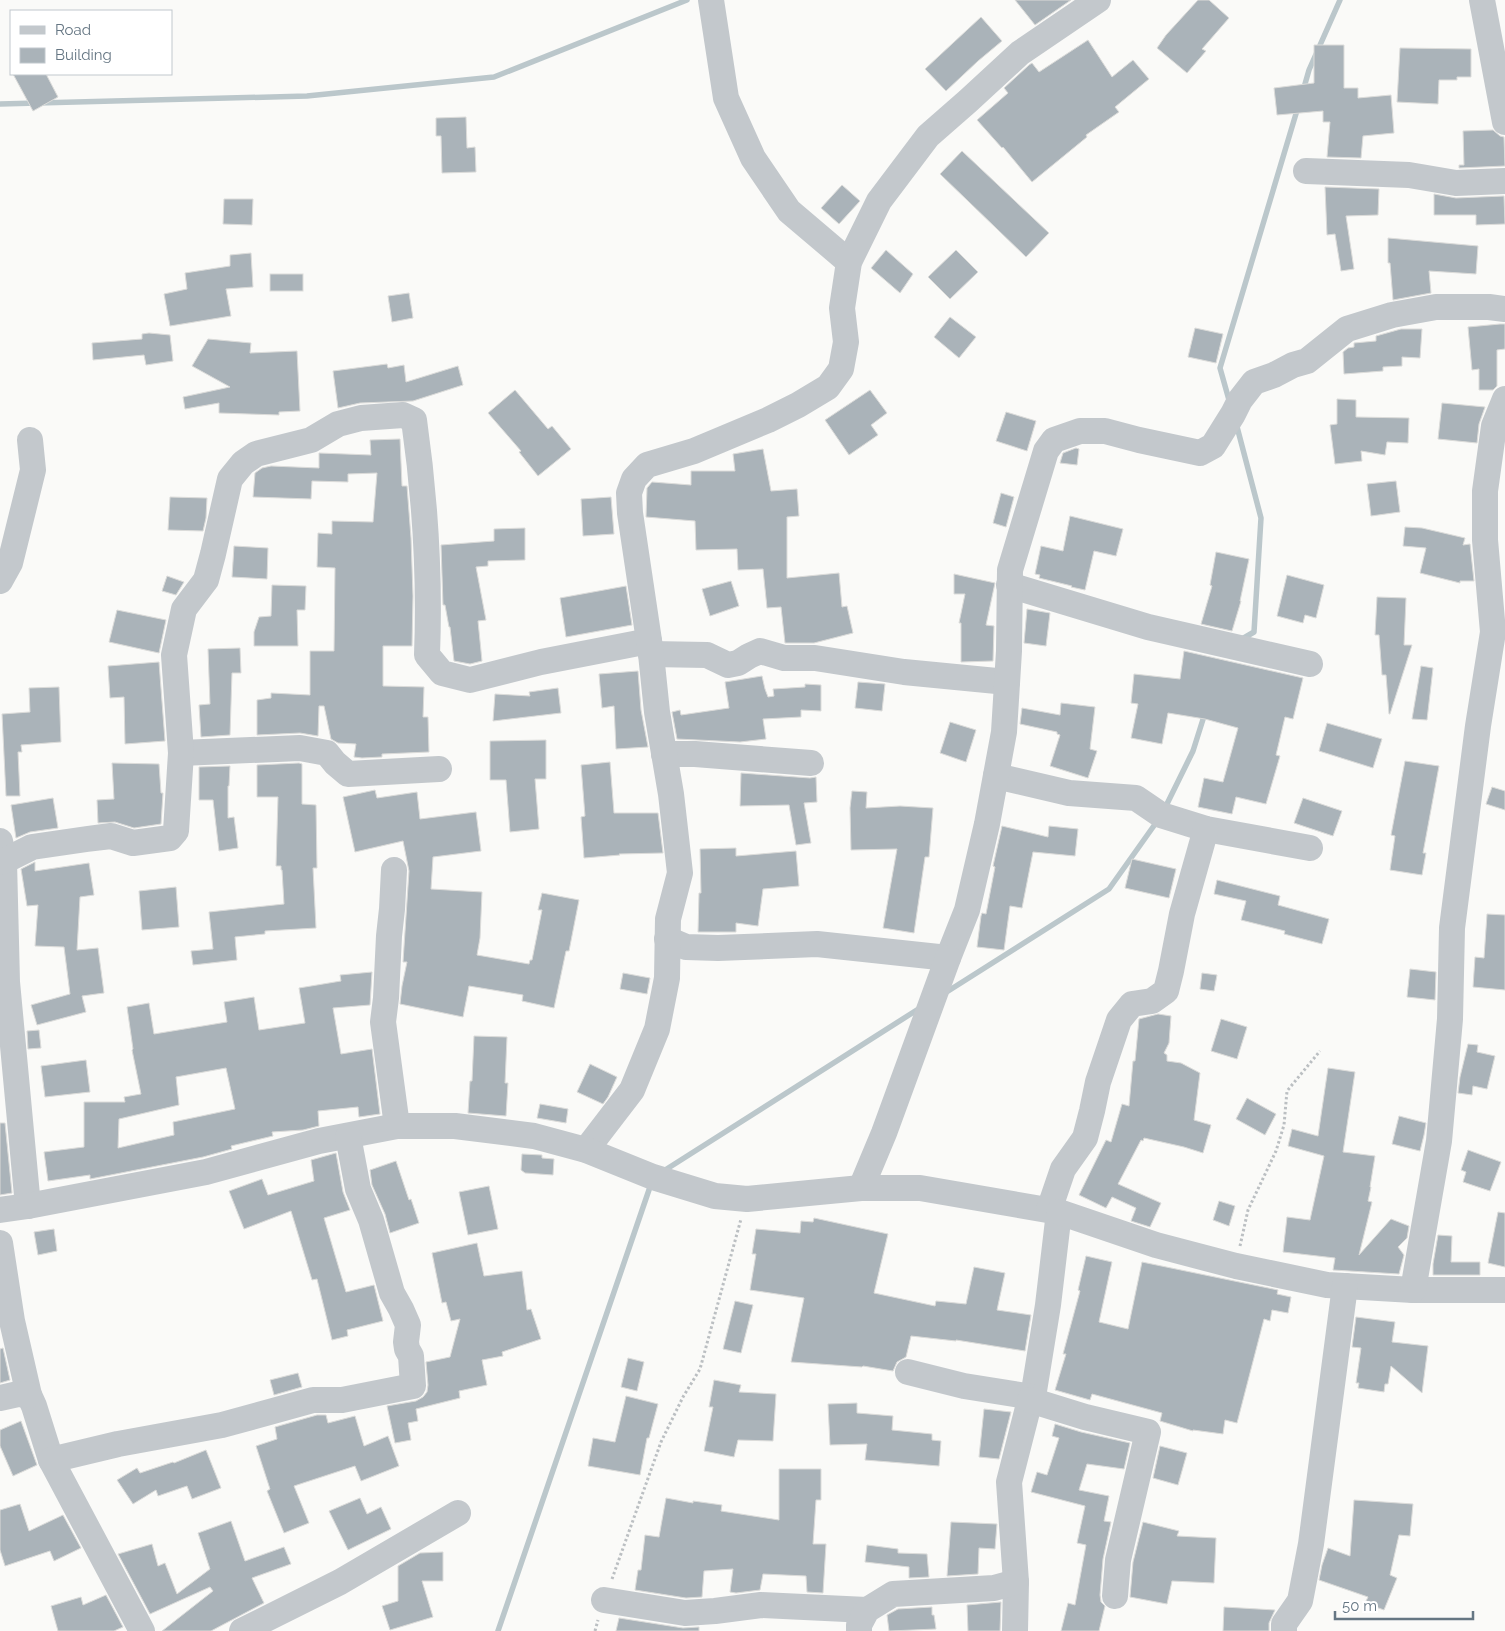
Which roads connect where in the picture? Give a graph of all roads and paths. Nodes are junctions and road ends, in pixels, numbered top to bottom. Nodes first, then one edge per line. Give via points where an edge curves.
1 (711, 0) edge
2 (1098, 0) edge
3 (1482, 0) edge
4 (1500, 61) edge
5 (1505, 122) edge
6 (1306, 171) dead end
7 (1505, 181) edge
8 (849, 262) junction
9 (1505, 309) edge
10 (1505, 399) edge
11 (30, 440) dead end
12 (0, 581) edge
13 (1009, 585) junction
14 (1499, 633) edge
15 (650, 648) junction
16 (1310, 664) dead end
17 (1007, 682) junction
18 (181, 753) junction
19 (664, 754) junction
20 (811, 763) dead end
21 (439, 769) dead end
22 (996, 776) junction
23 (1206, 829) junction
24 (1310, 848) dead end
25 (1, 855) edge
26 (394, 870) dead end
27 (667, 939) junction
28 (948, 958) junction
29 (1320, 1051) dead end
30 (397, 1126) junction
31 (348, 1136) junction
32 (586, 1150) junction
33 (861, 1188) junction
34 (747, 1199) junction
35 (28, 1206) junction
36 (0, 1210) edge
37 (1054, 1211) junction
38 (0, 1243) edge
39 (1236, 1266) junction
40 (1345, 1286) junction
41 (1413, 1290) junction
42 (1505, 1290) edge
43 (908, 1372) dead end
44 (29, 1395) junction
45 (0, 1398) edge
46 (1031, 1398) junction
47 (51, 1460) junction
48 (458, 1513) dead end
49 (1016, 1582) junction
50 (1115, 1596) dead end
51 (604, 1600) junction
52 (863, 1620) edge
53 (142, 1631) edge
54 (242, 1631) edge
55 (595, 1631) edge
56 (1015, 1631) edge
57 (1284, 1631) edge

1 - 8 street via 726,98 753,158 788,211
2 - 8 street via 1020,53 928,136 879,201
3 - 4 street
4 - 5 street
6 - 7 street via 1410,175 1456,183
8 - 15 street via 842,308 846,342 841,369 828,387 768,420 694,451 647,465 634,479 629,493 630,514
9 - 13 street via 1436,308 1392,315 1347,329 1307,361 1254,382 1212,446 1200,452 1105,431 1080,431 1054,440 1046,451 1010,570
10 - 14 street via 1494,426 1485,491 1485,540
11 - 12 street via 33,470 10,563
13 - 16 street via 1148,627
13 - 17 street
14 - 41 street via 1478,726 1452,928 1450,1019 1439,1141
15 - 17 street via 707,655 728,665 760,652 784,658 815,658 904,672
15 - 18 street via 541,662 470,680 442,673 427,655 422,471 414,420 403,415 361,418 338,424 311,440 256,454 243,462 230,479 206,580 184,609 174,655
15 - 19 street
17 - 22 street via 1004,732
18 - 21 street via 300,748 326,753 348,774
18 - 25 street via 176,831 170,838 133,843 111,836
19 - 20 street
19 - 27 street via 680,873 668,919
22 - 23 street via 1069,793 1136,798 1161,815
22 - 28 street via 967,910
23 - 24 street
23 - 37 street via 1182,914 1166,991 1152,1001 1132,1004 1120,1020 1098,1082 1085,1138 1063,1170
25 - 35 street via 7,982
26 - 30 street via 383,1022
27 - 28 street via 686,947 817,944
27 - 32 street via 666,978 657,1029 632,1090
28 - 33 street
29 - 39 path via 1287,1091 1284,1125 1276,1151 1248,1210
30 - 31 street
30 - 32 street via 455,1126 534,1136
31 - 35 street via 206,1172
31 - 47 street via 358,1188 371,1220 392,1293 408,1325 406,1342 414,1386 342,1400 313,1400 222,1425
32 - 34 street via 654,1177 715,1196
33 - 34 street
33 - 37 street via 920,1188
34 - 51 path via 700,1369 661,1442
35 - 36 street
37 - 39 street via 1156,1245
37 - 46 street via 1048,1305
38 - 44 street via 12,1321
39 - 40 street
40 - 41 street
40 - 57 street via 1312,1544 1300,1602 1284,1624
41 - 42 street
43 - 46 street
44 - 45 street
44 - 47 street
46 - 49 street via 1009,1482
46 - 50 street via 1085,1417 1148,1432 1118,1560
47 - 53 street
48 - 54 street via 340,1582
49 - 52 street via 994,1588 893,1594
49 - 56 street
51 - 52 street via 685,1612 761,1605
51 - 55 path

